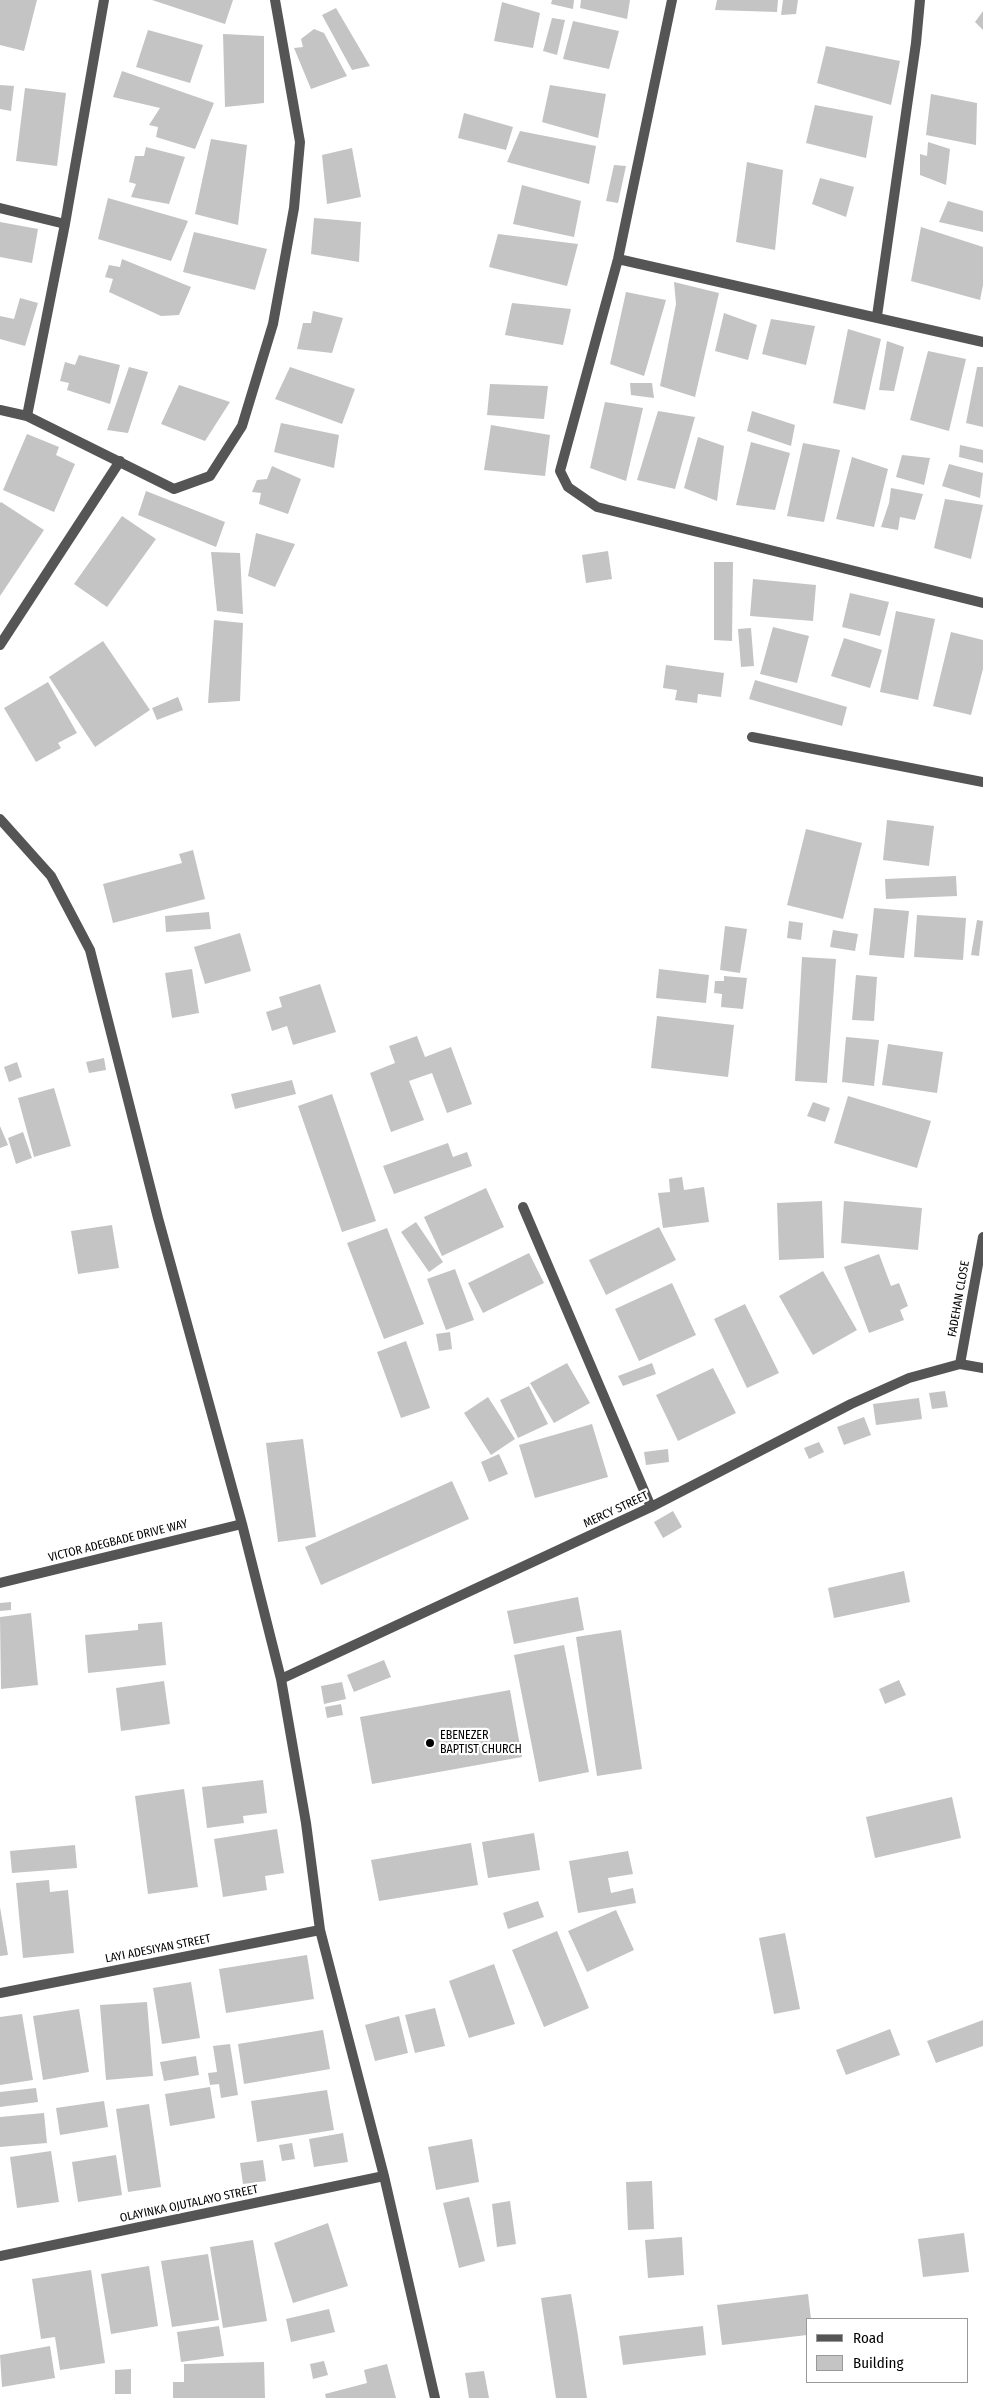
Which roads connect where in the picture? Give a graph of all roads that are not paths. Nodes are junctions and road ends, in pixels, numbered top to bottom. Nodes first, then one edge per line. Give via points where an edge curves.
1 (104, 0) edge
2 (275, 0) edge
3 (672, 0) edge
4 (920, 0) edge
5 (0, 208) edge
6 (65, 224) junction
7 (618, 259) junction
8 (877, 316) junction
9 (983, 342) edge
10 (0, 410) edge
11 (27, 416) junction
12 (120, 461) junction
13 (983, 603) edge
14 (0, 645) edge
15 (752, 737) dead end
16 (983, 782) edge
17 (0, 819) edge
18 (523, 1207) dead end
19 (983, 1237) edge
20 (960, 1364) junction
21 (983, 1368) edge
22 (651, 1507) junction
23 (242, 1524) junction
24 (0, 1583) edge
25 (281, 1679) junction
26 (320, 1930) junction
27 (0, 1993) edge
28 (384, 2176) junction
29 (0, 2256) edge
30 (435, 2398) edge

1 - 6 street
2 - 12 street via 300,142 294,208 273,324 242,426 210,476 174,489
3 - 7 street
4 - 8 street
5 - 6 street
6 - 11 street
7 - 8 street
7 - 13 street via 560,471 568,487 597,507
8 - 9 street
10 - 11 street
11 - 12 street
12 - 14 street
15 - 16 street
17 - 23 street via 52,876 90,950 158,1218
18 - 22 street
19 - 20 street, FADEHAN CLOSE
20 - 21 street
20 - 22 street, MERCY STREET via 909,1378 851,1404
22 - 25 street, MERCY STREET
23 - 24 street, VICTOR ADEGBADE DRIVE WAY
23 - 25 street
25 - 26 street via 306,1823
26 - 27 street, LAYI ADESIYAN STREET
26 - 28 street
28 - 29 street, OLAYINKA OJUTALAYO STREET
28 - 30 street

